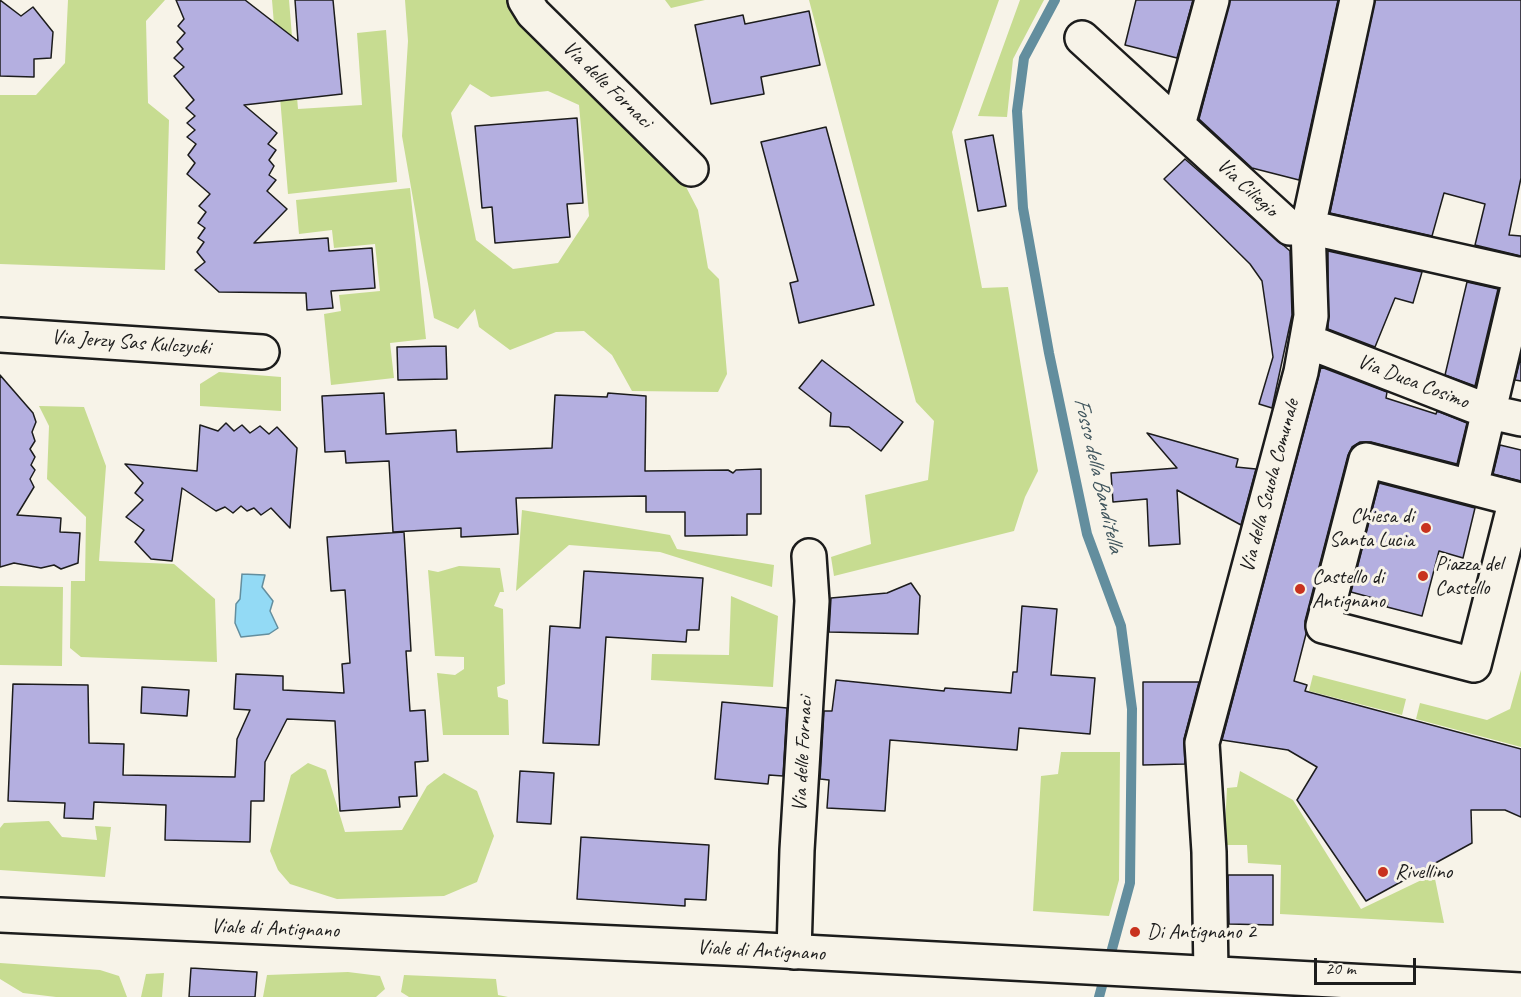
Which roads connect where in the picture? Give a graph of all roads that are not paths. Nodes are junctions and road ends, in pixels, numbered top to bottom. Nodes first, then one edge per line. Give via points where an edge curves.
1 (525, 0) edge
2 (1212, 0) edge
3 (1357, 0) edge
4 (1082, 38) dead end
5 (1178, 125) junction
6 (691, 169) dead end
7 (1308, 226) junction
8 (1521, 274) edge
9 (0, 335) edge
10 (1307, 341) junction
11 (261, 352) dead end
12 (1490, 412) junction
13 (1521, 419) edge
14 (1471, 487) junction
15 (809, 556) dead end
16 (0, 915) edge
17 (794, 952) junction
18 (1211, 973) junction
19 (1521, 990) edge

1 - 6 street, Via delle Fornaci via 533,13
2 - 5 street
3 - 7 street, Via della Scuola Comunale
4 - 5 street, Via Ciliegio
5 - 7 street, Via Ciliegio via 1290,228
7 - 8 street, Via Ciliegio
7 - 10 street, Via della Scuola Comunale via 1311,316
8 - 12 street
9 - 11 street, Via Jerzy Sas Kulczycki
10 - 12 street, Via Duca Cosimo
10 - 18 street, Via della Scuola Comunale via 1202,743
12 - 13 street, Via Duca Cosimo
12 - 14 street
14 - 14 street via 1516,499 1474,665 1323,626 1366,460
15 - 17 street, Via delle Fornaci via 812,601
16 - 17 street, Viale di Antignano
17 - 18 street, Viale di Antignano
18 - 19 street, Viale di Antignano

